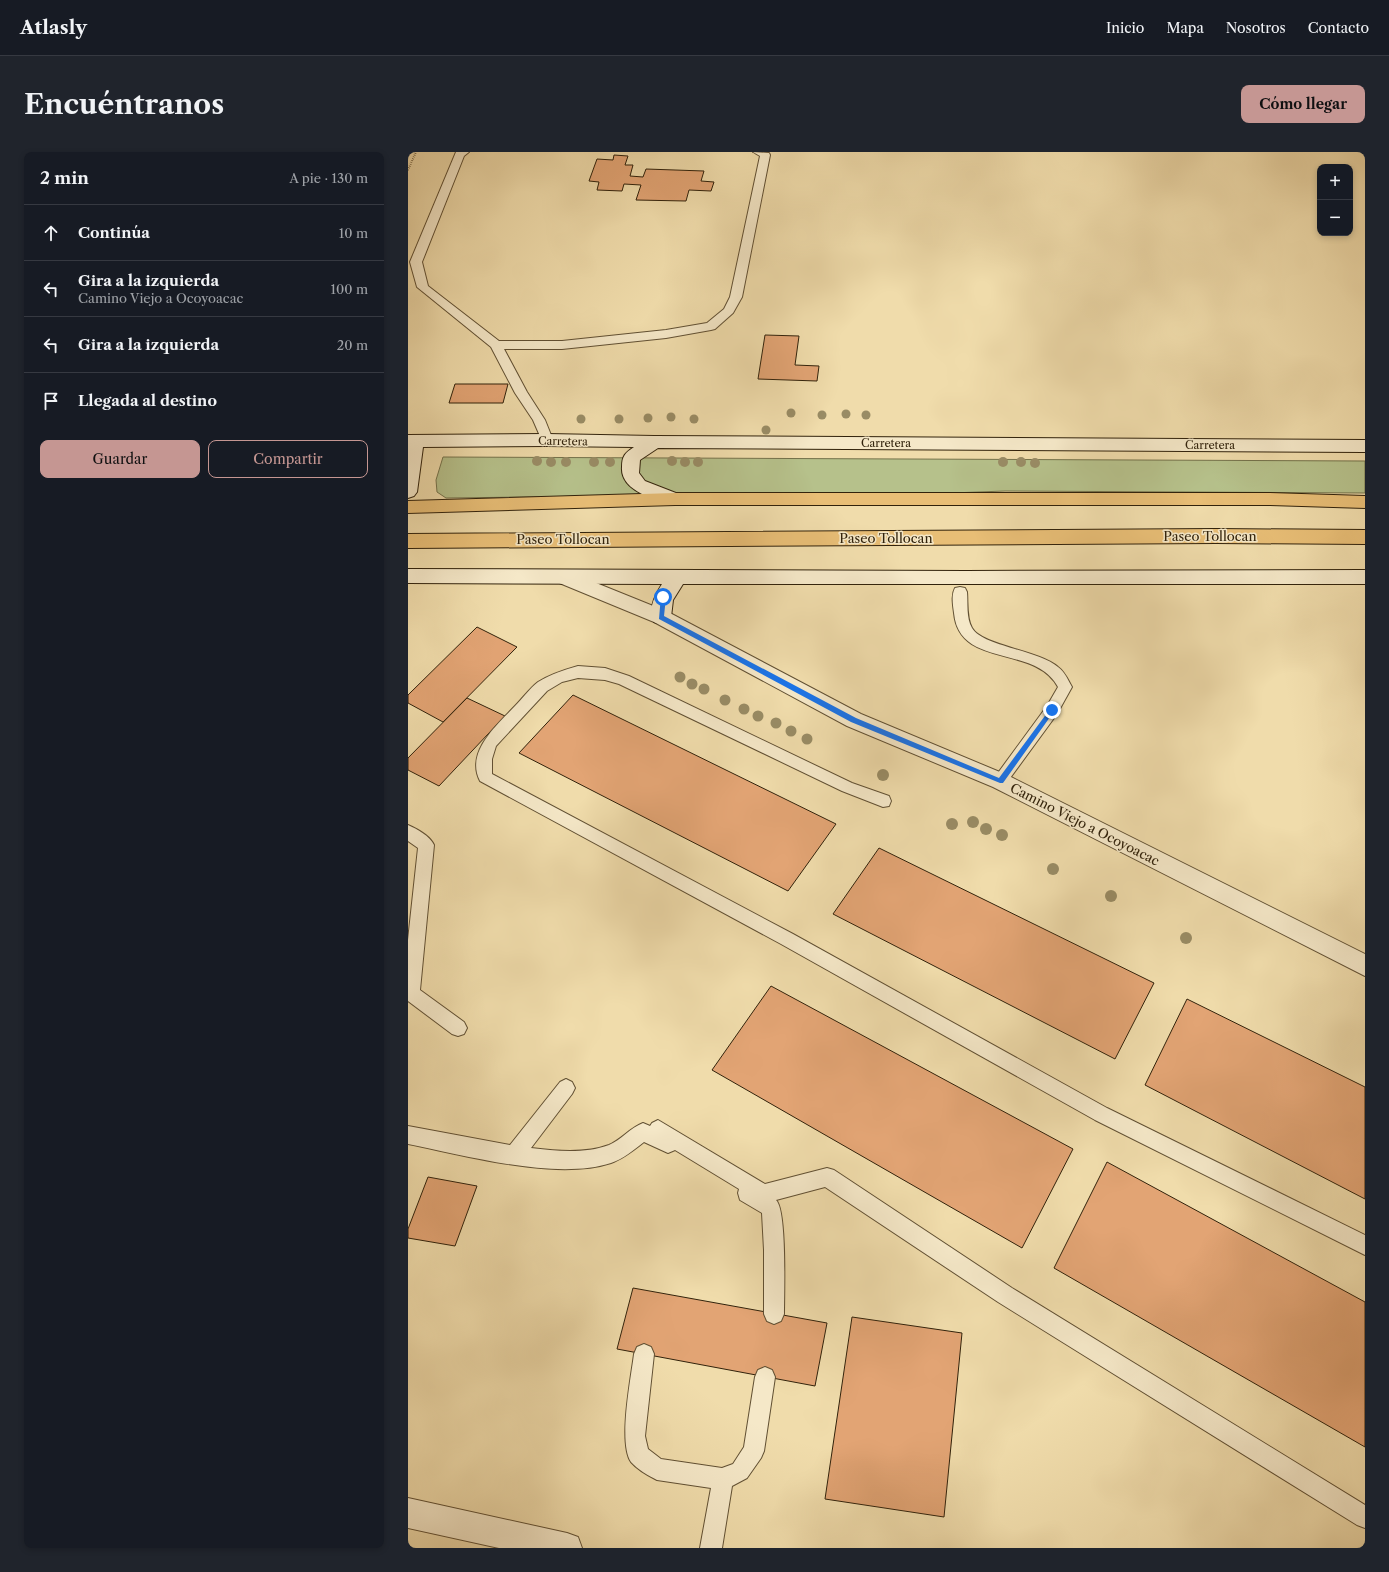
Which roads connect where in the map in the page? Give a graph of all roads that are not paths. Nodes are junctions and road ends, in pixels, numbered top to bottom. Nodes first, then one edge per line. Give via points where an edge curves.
1 (464, 152) edge
2 (758, 152) edge
3 (496, 345) junction
4 (547, 440) junction
5 (412, 441) edge
6 (654, 442) junction
7 (1365, 446) edge
8 (408, 492) edge
9 (675, 499) junction
10 (1365, 502) edge
11 (408, 507) edge
12 (1365, 537) edge
13 (408, 541) edge
14 (408, 576) edge
15 (564, 576) junction
16 (678, 577) junction
17 (1365, 577) edge
18 (960, 592) dead end
19 (661, 617) junction
20 (1000, 781) junction
21 (883, 801) dead end
22 (408, 832) edge
23 (1365, 966) edge
24 (409, 992) edge
25 (458, 1028) dead end
26 (566, 1088) dead end
27 (650, 1130) junction
28 (408, 1135) edge
29 (514, 1155) junction
30 (1365, 1245) edge
31 (774, 1314) dead end
32 (644, 1354) dead end
33 (765, 1377) dead end
34 (723, 1479) junction
35 (408, 1513) edge
36 (1365, 1517) edge
37 (567, 1548) edge
38 (711, 1548) edge

1 - 3 lane via 460,154 416,262 423,287
2 - 3 lane via 765,155 736,297 729,311 711,326 666,334 562,345
3 - 4 lane via 521,393 539,420
4 - 5 main road, Carretera
4 - 6 main road, Carretera
5 - 8 main road
6 - 7 main road, Carretera
6 - 9 main road via 631,458 630,474 639,485
9 - 10 highway via 1268,499
9 - 11 highway
12 - 13 highway, Paseo Tollocan
14 - 15 main road
15 - 16 main road
15 - 19 main road, Camino Viejo a Ocoyoacac
16 - 17 main road
16 - 19 main road via 663,597
18 - 20 lane via 962,621 968,634 978,642 1040,662 1058,675 1065,687 1052,710
19 - 20 main road, Camino Viejo a Ocoyoacac via 854,720
20 - 23 main road, Camino Viejo a Ocoyoacac
21 - 30 lane via 847,787 624,680 605,674 578,672 557,678 542,687 490,743 484,759 485,777 787,939 1101,1114
22 - 24 lane via 426,846
24 - 25 lane
26 - 29 lane
27 - 29 lane via 610,1154 589,1158 567,1160
27 - 31 lane via 771,1208
27 - 36 lane via 764,1194 827,1177 1005,1295
28 - 29 lane
32 - 34 lane via 634,1436 639,1455 657,1469
33 - 34 lane via 754,1451 740,1471
34 - 38 lane
35 - 37 main road

